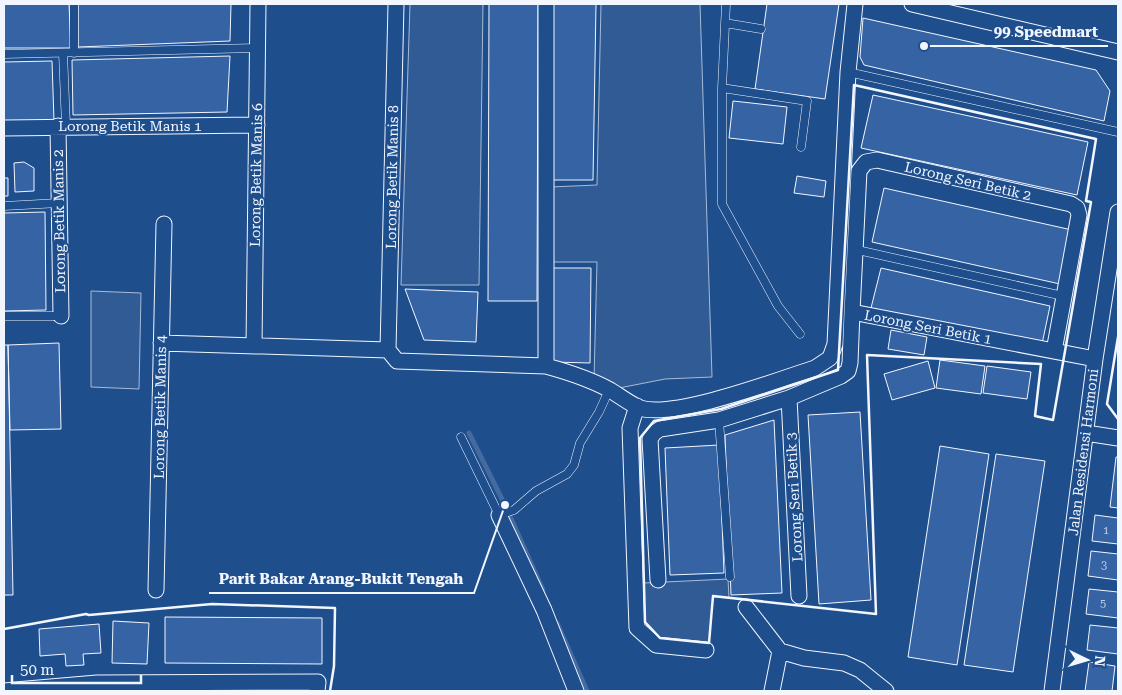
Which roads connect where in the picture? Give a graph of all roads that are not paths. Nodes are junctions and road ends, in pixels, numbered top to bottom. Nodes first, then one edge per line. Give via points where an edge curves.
1 (74, 4) edge
2 (258, 4) edge
3 (396, 4) edge
4 (546, 4) edge
5 (726, 4) edge
6 (855, 4) edge
7 (912, 4) edge
8 (725, 23) junction
9 (761, 29) dead end
10 (257, 48) junction
11 (1118, 52) edge
12 (63, 53) junction
13 (74, 53) junction
14 (4, 54) edge
15 (848, 72) junction
16 (722, 88) junction
17 (257, 125) junction
18 (62, 126) junction
19 (4, 128) edge
20 (1118, 132) edge
21 (801, 147) dead end
22 (59, 204) junction
23 (4, 206) edge
24 (1118, 217) edge
25 (164, 224) dead end
26 (853, 249) junction
27 (1063, 296) junction
28 (852, 312) junction
29 (4, 316) edge
30 (61, 316) joint
31 (800, 334) dead end
32 (161, 343) junction
33 (254, 346) junction
34 (388, 350) junction
35 (1054, 351) junction
36 (1095, 359) junction
37 (546, 366) junction
38 (609, 390) junction
39 (789, 398) junction
40 (637, 406) junction
41 (719, 420) junction
42 (1086, 433) junction
43 (461, 438) dead end
44 (1118, 438) edge
45 (499, 515) junction
46 (730, 577) dead end
47 (658, 580) dead end
48 (156, 590) dead end
49 (799, 596) dead end
50 (746, 607) dead end
51 (706, 650) dead end
52 (780, 651) junction
53 (4, 691) edge
54 (317, 691) edge
55 (576, 691) edge
56 (772, 691) edge
57 (886, 691) edge
58 (1052, 691) edge

1 - 13 lane
2 - 10 street, Lorong Betik Manis 6
3 - 34 street, Lorong Betik Manis 8
4 - 37 street
5 - 8 lane
6 - 15 street
7 - 11 street
8 - 9 lane
8 - 16 lane
10 - 13 lane
10 - 17 street, Lorong Betik Manis 6
12 - 13 lane
12 - 14 lane
12 - 18 lane
15 - 20 lane
15 - 40 street via 835,344 830,358 814,368 706,402 653,410
16 - 21 lane via 807,101
16 - 31 lane via 722,204 778,306
17 - 18 street, Lorong Betik Manis 1
17 - 33 street, Lorong Betik Manis 6
18 - 19 street, Lorong Betik Manis 1
18 - 22 street, Lorong Betik Manis 2
22 - 23 lane
22 - 30 street, Lorong Betik Manis 2
24 - 36 street, Jalan Residensi Harmoni
25 - 32 street, Lorong Betik Manis 4
26 - 27 lane
26 - 27 street, Lorong Seri Betik 2 via 859,171 866,162 876,160 1077,208 1079,215
26 - 28 street, Lorong Seri Betik 2
27 - 35 street, Lorong Seri Betik 2
28 - 35 street, Lorong Seri Betik 1
28 - 39 street, Lorong Seri Betik 1 via 848,372
29 - 30 lane
32 - 33 street
32 - 48 street, Lorong Betik Manis 4
33 - 34 street
34 - 37 street via 397,361
35 - 36 street, Lorong Seri Betik 1
36 - 42 street, Jalan Residensi Harmoni
37 - 38 street via 567,371
38 - 40 street
38 - 45 lane via 567,474 536,491 514,510
39 - 41 street, Lorong Seri Betik 1
39 - 49 street, Lorong Seri Betik 3
40 - 51 street via 630,428 637,628 656,645
41 - 46 lane
41 - 47 street, Lorong Seri Betik 1 via 660,429 650,439
42 - 44 street
42 - 58 street, Jalan Residensi Harmoni
43 - 45 lane
45 - 55 street via 544,610
50 - 52 street
52 - 56 street
52 - 57 street via 844,663 860,670
53 - 54 street via 97,682 318,682

